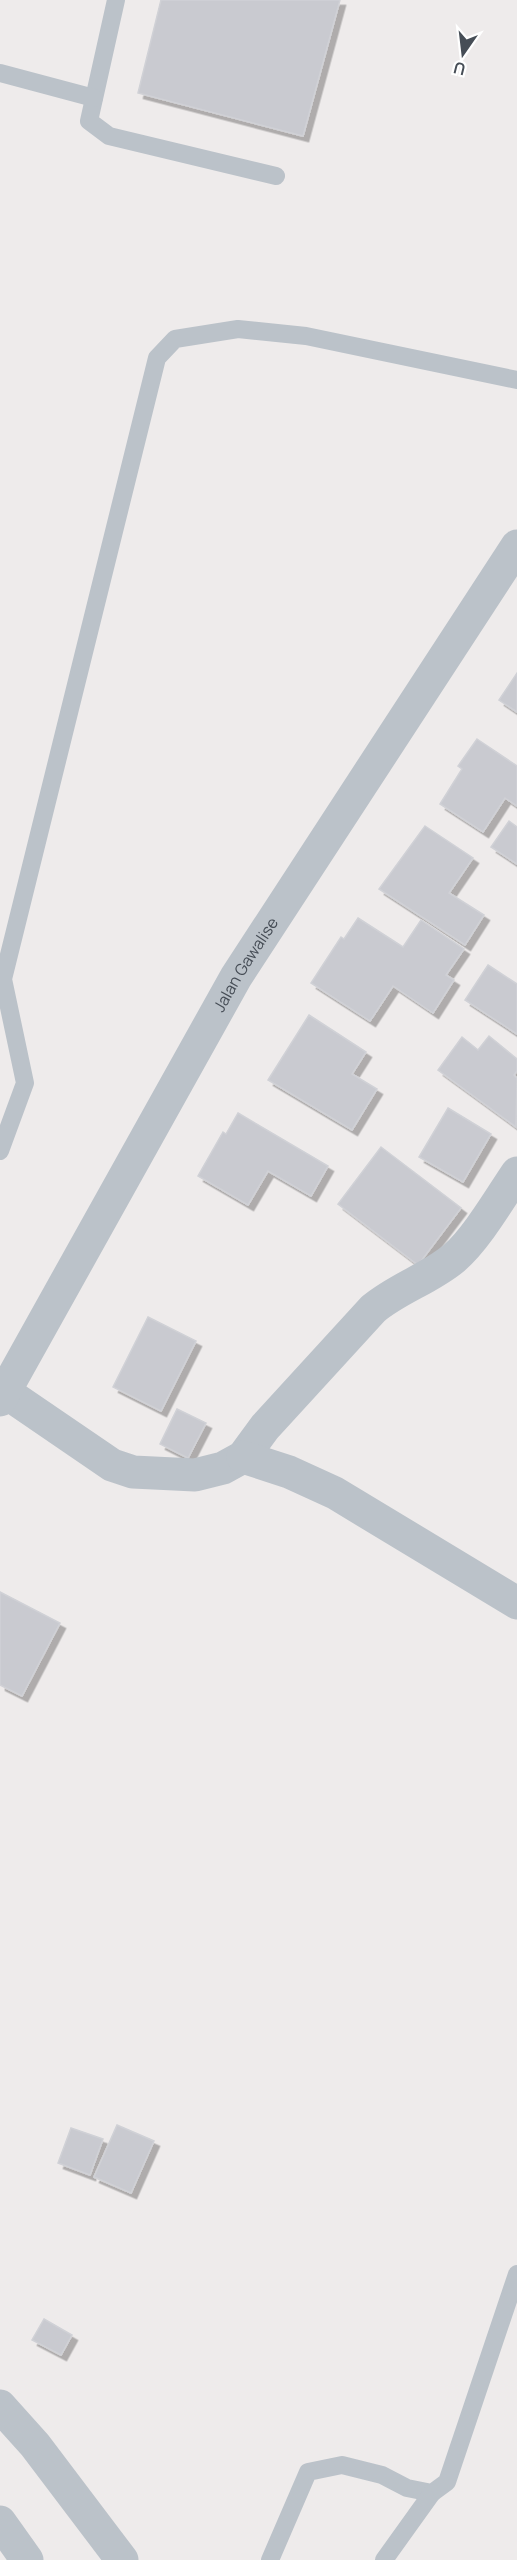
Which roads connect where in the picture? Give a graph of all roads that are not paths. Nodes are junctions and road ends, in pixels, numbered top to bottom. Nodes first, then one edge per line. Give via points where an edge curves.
1 (116, 0) edge
2 (0, 73) edge
3 (94, 98) junction
4 (276, 176) dead end
5 (517, 380) edge
6 (517, 546) edge
7 (0, 1150) edge
8 (517, 1173) edge
9 (2, 1396) edge
10 (243, 1457) junction
11 (517, 1603) edge
12 (517, 2274) edge
13 (0, 2406) edge
14 (432, 2493) junction
15 (0, 2522) edge
16 (27, 2560) edge
17 (122, 2560) edge
18 (270, 2560) edge
19 (384, 2560) edge

1 - 3 lane
2 - 3 lane
3 - 4 lane via 89,121 109,136
5 - 7 lane via 306,336 238,329 175,339 158,358 3,979 25,1083
6 - 9 street, Jalan Gawalise via 236,977
8 - 10 street via 456,1256 373,1309 265,1427
9 - 10 street via 111,1465 133,1472 195,1475 223,1468
10 - 11 street via 335,1493
12 - 14 lane via 447,2482
13 - 17 street via 35,2445
14 - 18 lane via 342,2465 308,2472
14 - 19 lane
15 - 16 street

